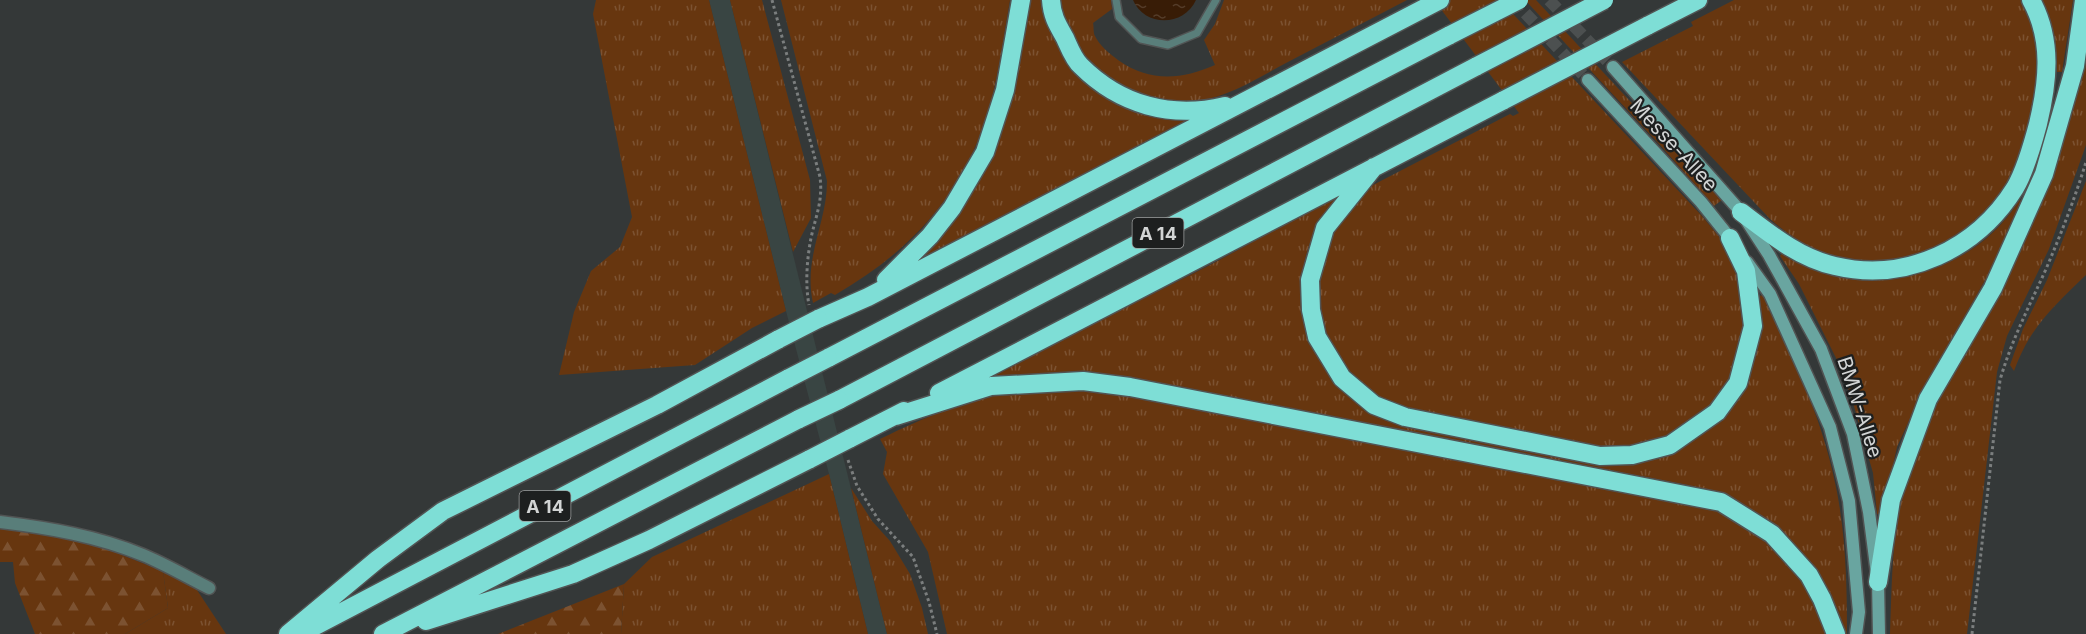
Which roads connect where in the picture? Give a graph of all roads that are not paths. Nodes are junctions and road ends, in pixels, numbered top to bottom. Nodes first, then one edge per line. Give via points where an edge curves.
1 (1022, 0) edge
2 (1051, 0) edge
3 (1116, 0) edge
4 (1216, 0) edge
5 (1519, 0) edge
6 (1604, 0) edge
7 (1698, 0) edge
8 (2031, 0) edge
9 (2084, 0) edge
10 (1434, 3) edge
11 (1613, 67) tunnel mouth
12 (1588, 80) tunnel mouth
13 (1247, 100) junction
14 (1374, 167) junction
15 (1741, 213) junction
16 (1730, 238) junction
17 (868, 297) junction
18 (896, 416) junction
19 (0, 522) edge
20 (1878, 582) junction
21 (209, 588) dead end
22 (288, 634) edge
23 (300, 634) edge
24 (384, 634) edge
25 (1836, 634) edge
26 (1856, 634) edge
27 (1878, 634) edge

1 - 17 highway via 1005,90 985,152 930,236
2 - 13 highway via 1052,14 1079,65 1120,97 1150,108 1186,111
3 - 4 lane via 1119,17 1142,39 1168,45 1197,33
5 - 23 highway, A 14, bridge
6 - 24 highway, A 14, bridge
7 - 14 highway, bridge
8 - 15 highway via 2044,33 2048,58 2042,109 2016,186 1974,235 1924,263 1867,270 1835,266 1804,255
9 - 20 highway via 2075,66 2044,174 1993,288 1928,399 1891,500
10 - 13 highway
11 - 15 main road, Messe-Allee
12 - 16 main road, Messe-Allee
13 - 17 highway
14 - 16 highway via 1325,228 1310,280 1317,337 1342,378 1374,405 1405,417 1600,456 1632,455 1670,445 1717,412 1738,383 1753,326 1746,271
14 - 18 highway
15 - 20 main road, BMW-Allee via 1770,255 1821,348 1853,434
16 - 26 main road, BMW-Allee via 1770,294 1830,427 1849,501 1859,612
17 - 22 highway, bridge via 814,314 779,339 657,405 443,512 378,559
18 - 24 highway, bridge via 573,574
18 - 25 highway via 991,386 1083,381 1131,387 1721,502 1772,534 1809,575
19 - 21 street via 96,539 143,555
20 - 27 main road, BMW-Allee

